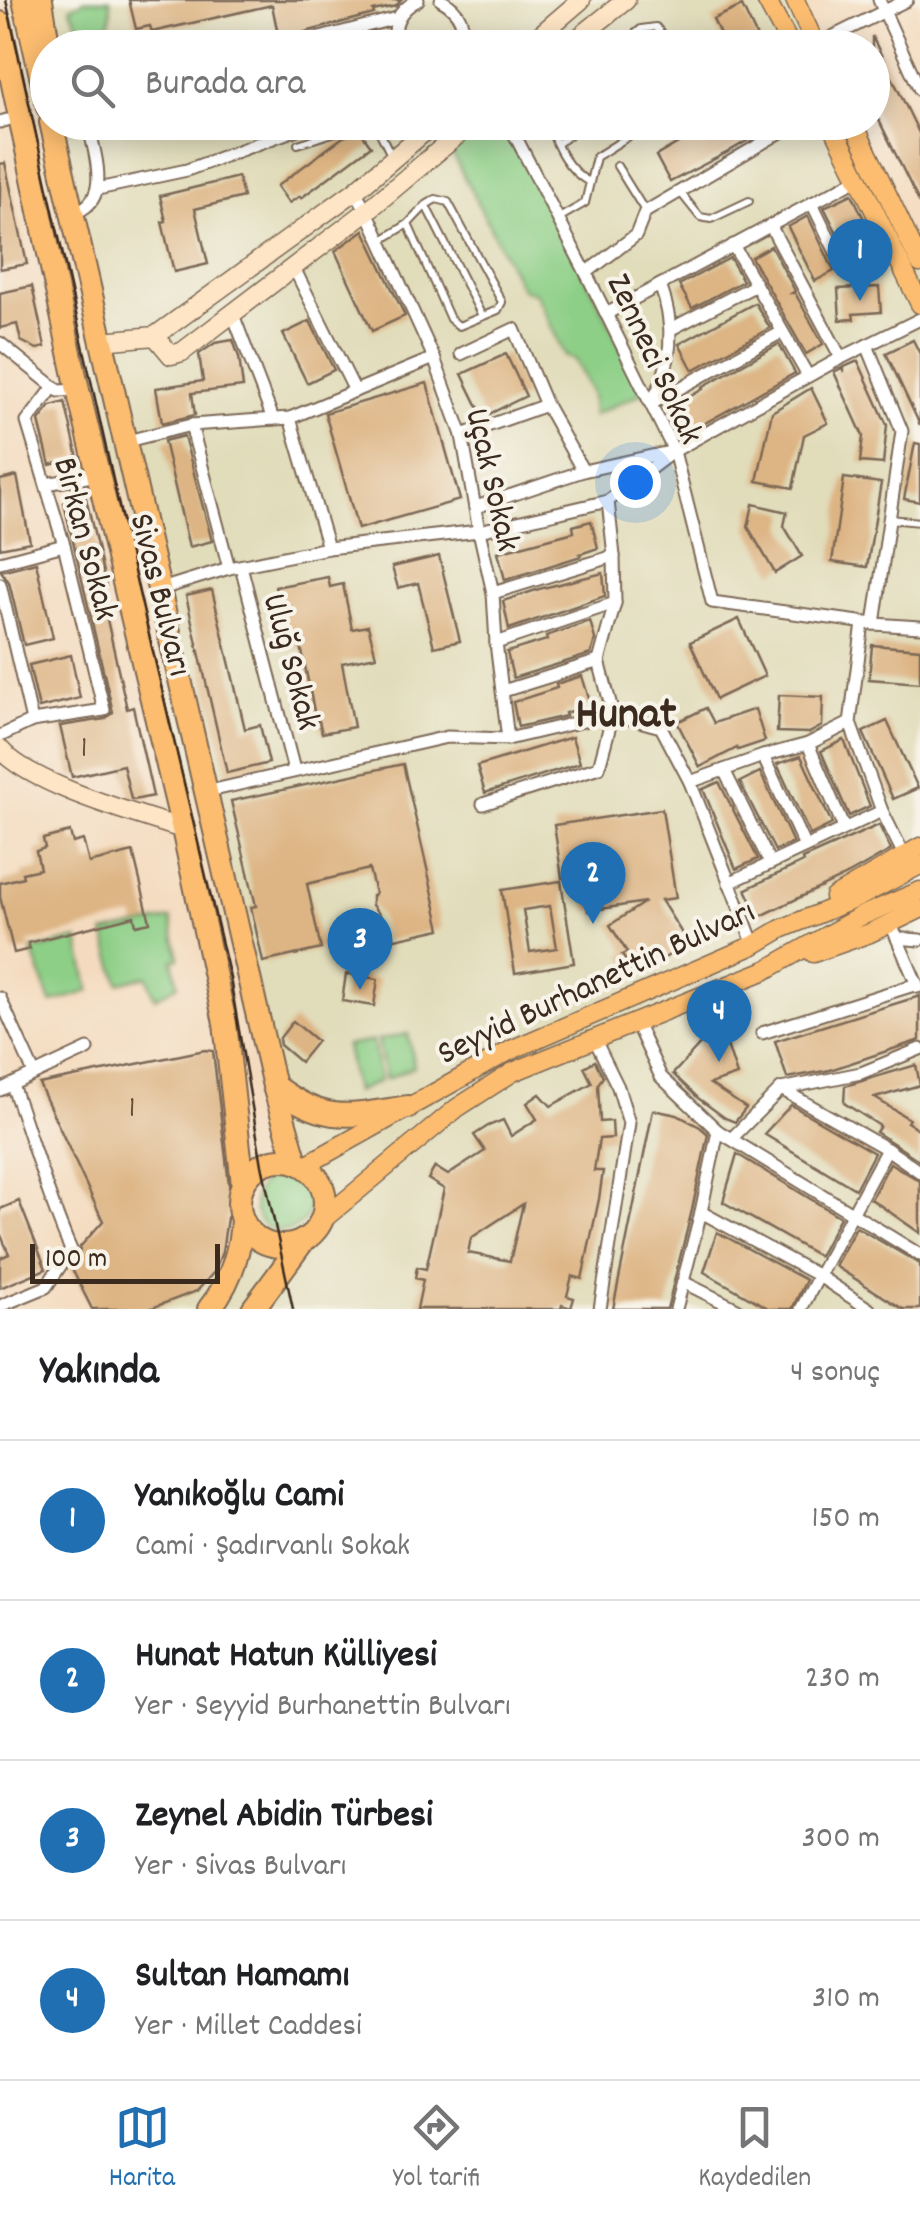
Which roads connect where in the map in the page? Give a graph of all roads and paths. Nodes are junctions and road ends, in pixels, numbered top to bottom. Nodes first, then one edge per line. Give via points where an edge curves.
1 (24, 0) edge
2 (41, 0) edge
3 (418, 0) edge
4 (440, 0) edge
5 (581, 0) edge
6 (626, 0) edge
7 (766, 0) edge
8 (795, 0) edge
9 (907, 0) edge
10 (882, 6) edge
11 (397, 18) junction
12 (0, 23) edge
13 (31, 30) edge
14 (46, 30) edge
15 (351, 30) edge
16 (394, 30) edge
17 (464, 30) edge
18 (546, 30) edge
19 (588, 30) edge
20 (782, 30) edge
21 (809, 30) edge
22 (843, 30) edge
23 (0, 87) edge
24 (920, 90) edge
25 (3, 121) edge
26 (55, 140) edge
27 (61, 140) edge
28 (91, 140) edge
29 (255, 140) edge
30 (311, 140) edge
31 (384, 140) edge
32 (415, 140) edge
33 (452, 140) edge
34 (517, 140) edge
35 (556, 140) edge
36 (563, 140) edge
37 (623, 140) edge
38 (768, 140) edge
39 (840, 140) edge
40 (861, 140) edge
41 (298, 144) dead end
42 (558, 144) junction
43 (392, 159) junction
44 (617, 166) dead end
45 (859, 178) junction
46 (589, 182) junction
47 (98, 189) junction
48 (355, 191) junction
49 (680, 192) junction
50 (38, 197) junction
51 (749, 200) dead end
52 (812, 203) junction
53 (426, 206) junction
54 (367, 211) junction
55 (646, 212) junction
56 (71, 214) junction
57 (558, 218) junction
58 (408, 224) junction
59 (770, 225) junction
60 (381, 241) junction
61 (733, 246) junction
62 (920, 264) edge
63 (294, 266) junction
64 (586, 273) junction
65 (846, 274) dead end
66 (660, 285) junction
67 (756, 285) junction
68 (920, 304) edge
69 (232, 312) junction
70 (606, 314) junction
71 (482, 316) junction
72 (920, 319) edge
73 (671, 329) junction
74 (782, 332) junction
75 (156, 336) junction
76 (102, 341) junction
77 (0, 343) edge
78 (867, 345) junction
79 (460, 354) dead end
80 (434, 358) junction
81 (840, 358) junction
82 (808, 376) junction
83 (53, 388) junction
84 (78, 390) junction
85 (355, 391) junction
86 (651, 404) junction
87 (546, 405) junction
88 (290, 418) junction
89 (273, 419) junction
90 (191, 426) junction
91 (462, 435) junction
92 (123, 442) junction
93 (674, 451) junction
94 (583, 471) junction
95 (98, 475) junction
96 (46, 484) junction
97 (608, 501) junction
98 (476, 507) junction
99 (889, 519) junction
100 (920, 522) edge
101 (479, 531) junction
102 (64, 545) junction
103 (328, 548) junction
104 (614, 556) junction
105 (0, 562) edge
106 (235, 567) junction
107 (0, 584) edge
108 (158, 590) junction
109 (493, 593) junction
110 (615, 603) junction
111 (869, 624) junction
112 (920, 627) edge
113 (496, 643) junction
114 (599, 661) junction
115 (503, 690) junction
116 (613, 714) junction
117 (32, 721) junction
118 (850, 723) junction
119 (0, 736) edge
120 (508, 739) junction
121 (808, 744) junction
122 (0, 749) edge
123 (763, 756) junction
124 (294, 770) junction
125 (724, 770) junction
126 (690, 782) junction
127 (206, 792) junction
128 (483, 804) dead end
129 (882, 811) junction
130 (844, 828) junction
131 (183, 829) junction
132 (805, 847) junction
133 (915, 856) edge
134 (770, 864) junction
135 (728, 883) junction
136 (920, 891) edge
137 (920, 909) edge
138 (894, 930) junction
139 (920, 940) edge
140 (754, 945) junction
141 (766, 970) junction
142 (918, 987) edge
143 (0, 998) edge
144 (636, 1022) junction
145 (762, 1033) dead end
146 (594, 1038) junction
147 (88, 1049) dead end
148 (920, 1049) edge
149 (34, 1073) junction
150 (274, 1086) junction
151 (6, 1087) edge
152 (781, 1089) junction
153 (408, 1107) junction
154 (718, 1130) junction
155 (732, 1137) junction
156 (887, 1149) junction
157 (300, 1164) junction
158 (920, 1172) edge
159 (243, 1185) junction
160 (701, 1212) junction
161 (852, 1213) junction
162 (242, 1220) junction
163 (321, 1221) junction
164 (303, 1241) junction
165 (920, 1255) edge
166 (819, 1276) junction
167 (683, 1282) junction
168 (0, 1306) edge
169 (209, 1309) edge
170 (253, 1309) edge
171 (600, 1309) edge
172 (676, 1309) edge
173 (737, 1309) edge
174 (801, 1309) edge
175 (869, 1309) edge

1 - 13 highway
2 - 14 highway
3 - 11 street
4 - 17 street via 458,13
5 - 18 street
6 - 19 street
7 - 20 main road
8 - 21 main road
9 - 10 street
10 - 22 street
10 - 24 street
11 - 15 street
11 - 16 street
12 - 50 highway, Sivas Bulvarı
23 - 25 highway
25 - 50 highway
26 - 56 highway, Sivas Bulvarı
27 - 56 highway
28 - 47 street
29 - 47 street via 188,170
30 - 41 lane
31 - 43 lane
32 - 43 street
33 - 54 street
34 - 57 street, Zenneci Sokak
35 - 42 lane
36 - 42 lane
37 - 46 lane via 596,157
38 - 49 street
39 - 45 main road
40 - 62 main road
42 - 46 lane via 576,174
43 - 48 street
44 - 55 lane
45 - 52 street
45 - 68 main road
46 - 57 lane via 586,203
47 - 56 street via 87,207
48 - 54 street, Uçak Sokak
48 - 75 street
49 - 51 lane via 700,217
49 - 55 street
50 - 84 highway, Sivas Bulvarı
52 - 59 street
52 - 65 street
53 - 58 lane
53 - 71 lane
53 - 71 lane via 436,199 448,202 502,302
54 - 60 street, Uçak Sokak
54 - 63 street
55 - 64 street via 636,235
56 - 76 highway, Sivas Bulvarı
57 - 64 street, Zenneci Sokak
58 - 60 lane
58 - 71 lane via 450,318 459,326
59 - 61 street
59 - 81 street
60 - 80 street, Uçak Sokak
61 - 66 street
61 - 67 street
63 - 69 street
63 - 85 street
64 - 70 street, Zenneci Sokak
66 - 70 street
66 - 73 street
67 - 73 street
67 - 74 street
69 - 75 street via 177,354
69 - 89 street
70 - 86 street, Zenneci Sokak
72 - 78 street
73 - 86 street via 667,368
74 - 82 street
74 - 86 street
75 - 76 street
76 - 92 highway, Sivas Bulvarı
77 - 83 street
78 - 81 street
78 - 99 street via 902,431
79 - 87 street via 514,329
80 - 85 street
80 - 91 street, Uçak Sokak
81 - 82 street
82 - 93 street
83 - 84 street
83 - 96 street, Birkan Sokak via 27,422
84 - 95 highway, Sivas Bulvarı
85 - 88 street
86 - 93 street, Zenneci Sokak
87 - 91 street
87 - 94 street
88 - 89 street
88 - 103 street
89 - 90 street
90 - 92 street
90 - 106 street, Uluğ Sokak
91 - 98 street, Uçak Sokak
92 - 108 highway, Sivas Bulvarı
93 - 94 street
93 - 97 street
93 - 111 street, Zenneci Sokak via 712,602
94 - 98 street
95 - 96 street
95 - 131 highway, Sivas Bulvarı
96 - 102 street, Birkan Sokak
97 - 101 street
97 - 104 street
98 - 101 street, Uçak Sokak
99 - 100 lane
99 - 111 street
101 - 103 street
101 - 109 street, Uçak Sokak
102 - 105 street
102 - 117 street, Birkan Sokak via 104,710
103 - 106 street
104 - 109 street
104 - 110 street
106 - 108 street
106 - 124 street, Uluğ Sokak
107 - 117 street
108 - 127 highway, Sivas Bulvarı
109 - 113 street, Uçak Sokak
110 - 113 street
110 - 114 street
111 - 112 street, Zenneci Sokak
111 - 118 street
113 - 115 street, Uçak Sokak
114 - 115 street
114 - 116 street
115 - 120 street, Uçak Sokak
116 - 120 street
116 - 126 street via 662,727
116 - 128 street via 599,768
117 - 119 street
118 - 121 street
118 - 129 street
120 - 124 street via 447,737
121 - 123 street
121 - 130 street
122 - 131 street via 38,776
123 - 125 street
123 - 132 street
124 - 127 street
125 - 126 street
125 - 134 street
126 - 135 street
127 - 150 highway, Sivas Bulvarı
129 - 130 street
129 - 133 street
130 - 132 street
131 - 159 highway, Sivas Bulvarı via 225,1023
132 - 134 street
133 - 140 main road, Seyyid Burhanettin Bulvarı
134 - 135 street
135 - 140 street
136 - 141 main road, Seyyid Burhanettin Bulvarı
137 - 138 main road
138 - 139 street
138 - 141 main road
138 - 142 street
140 - 153 main road, Seyyid Burhanettin Bulvarı via 511,1050
141 - 144 main road, Seyyid Burhanettin Bulvarı
142 - 145 street
143 - 149 street
144 - 146 main road, Seyyid Burhanettin Bulvarı
144 - 154 street via 662,1077
146 - 163 main road, Seyyid Burhanettin Bulvarı via 513,1072 457,1108
146 - 171 street via 629,1124
147 - 149 street
148 - 152 street via 861,1073
149 - 151 street
150 - 153 highway via 305,1107 337,1116
150 - 157 highway, Sivas Bulvarı
151 - 168 street via 71,1250 46,1287
152 - 155 street
152 - 156 street
153 - 157 main road, Seyyid Burhanettin Bulvarı
154 - 155 street
154 - 160 street
155 - 161 street
156 - 158 street
156 - 161 street
157 - 159 highway via 269,1162
157 - 163 highway via 322,1186
159 - 162 highway
160 - 166 street
160 - 167 street
161 - 165 street
161 - 166 street
162 - 164 highway via 268,1244
162 - 169 highway via 232,1270
163 - 164 highway
164 - 170 highway
166 - 174 street
166 - 175 street
167 - 172 street
167 - 173 street

